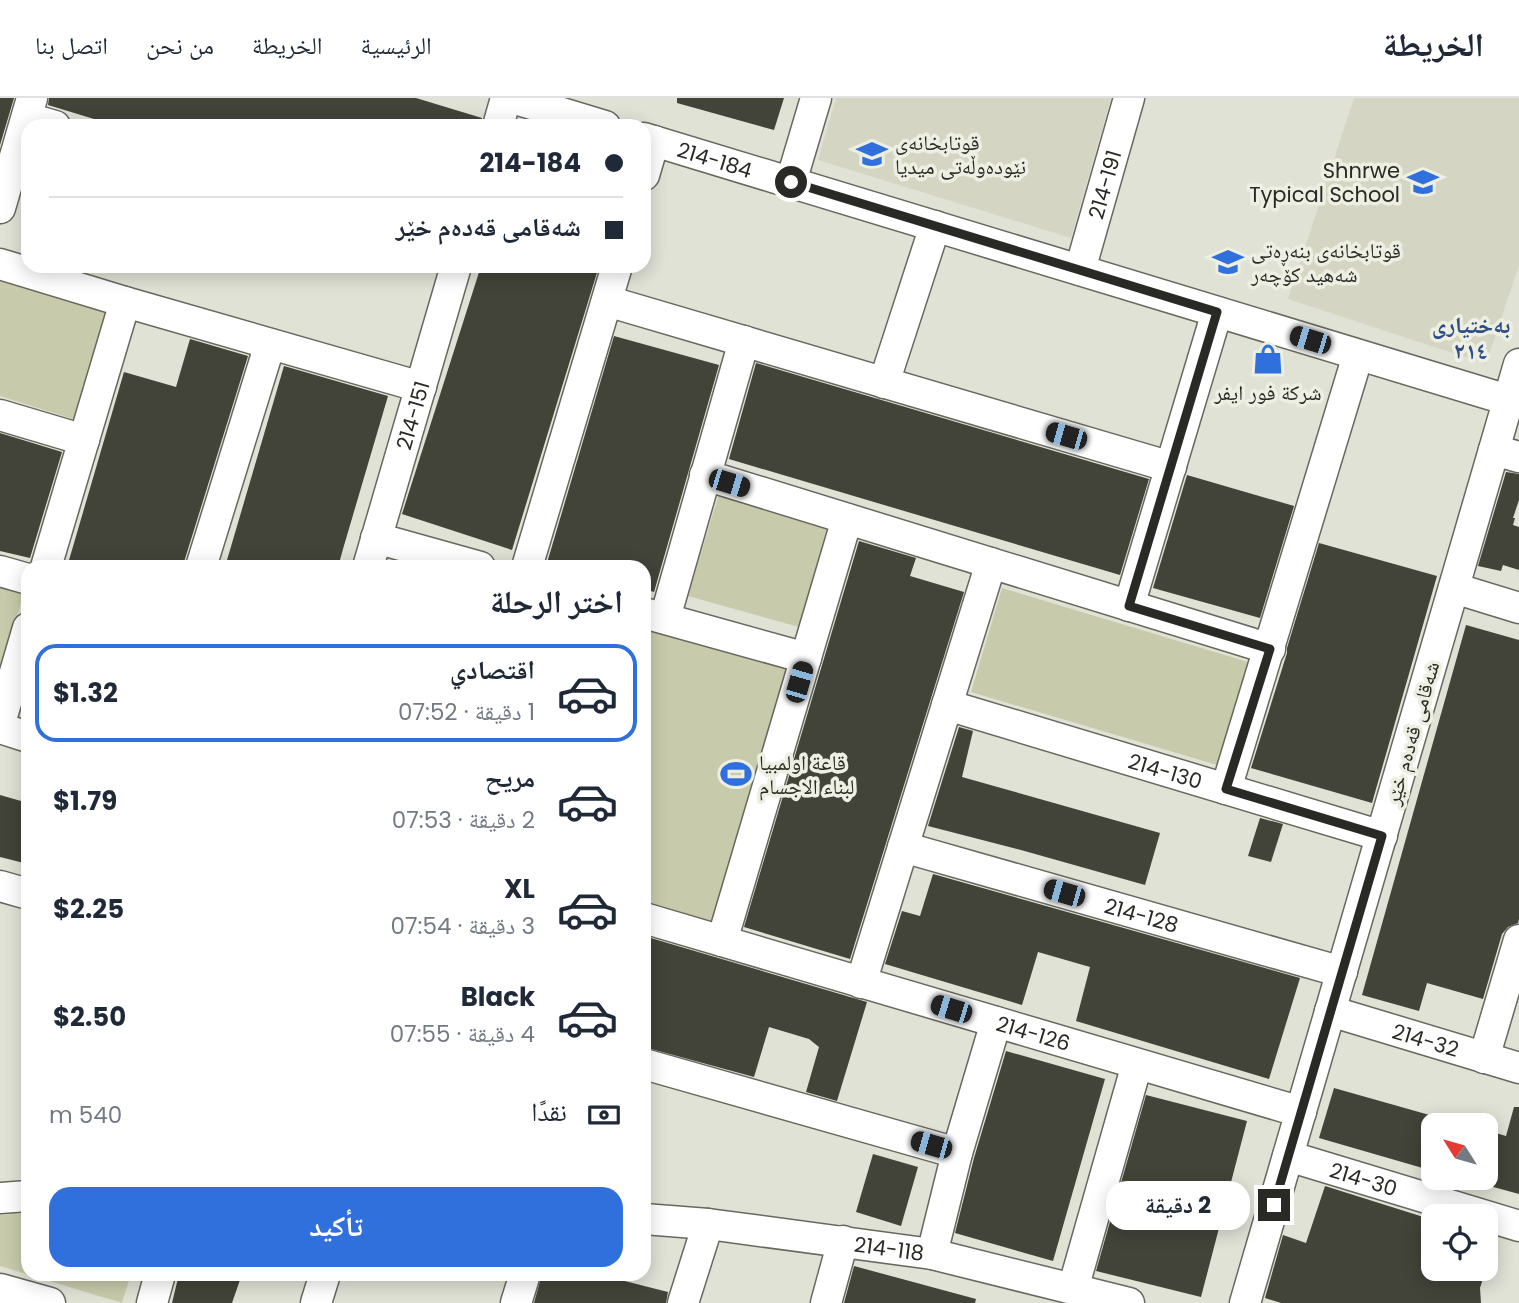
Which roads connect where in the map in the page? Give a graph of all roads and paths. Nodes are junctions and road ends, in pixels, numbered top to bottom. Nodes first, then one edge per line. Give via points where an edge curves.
1 (506, 98) edge
2 (512, 98) edge
3 (816, 98) edge
4 (1129, 98) edge
5 (500, 119) edge
6 (582, 119) edge
7 (651, 140) edge
8 (21, 156) edge
9 (791, 182) junction
10 (0, 208) edge
11 (935, 226) junction
12 (0, 264) edge
13 (21, 270) edge
14 (1080, 270) junction
15 (30, 273) edge
16 (454, 273) edge
17 (615, 273) edge
18 (607, 301) junction
19 (125, 302) junction
20 (1217, 312) junction
21 (744, 341) junction
22 (270, 344) junction
23 (1358, 355) junction
24 (1519, 364) edge
25 (884, 383) junction
26 (421, 387) junction
27 (1508, 400) junction
28 (0, 415) edge
29 (84, 440) junction
30 (1507, 453) edge
31 (1171, 467) junction
32 (705, 475) junction
33 (847, 519) junction
34 (376, 538) junction
35 (48, 560) edge
36 (203, 560) edge
37 (370, 560) edge
38 (455, 560) edge
39 (529, 560) edge
40 (991, 563) junction
41 (0, 571) edge
42 (21, 577) edge
43 (1454, 589) junction
44 (1129, 606) junction
45 (1519, 608) edge
46 (655, 615) edge
47 (1270, 649) junction
48 (21, 652) edge
49 (806, 658) junction
50 (947, 705) junction
51 (0, 723) edge
52 (0, 728) edge
53 (21, 735) edge
54 (1226, 789) junction
55 (1382, 836) junction
56 (903, 847) junction
57 (0, 886) edge
58 (21, 892) edge
59 (651, 920) edge
60 (1519, 940) edge
61 (722, 942) junction
62 (1342, 972) junction
63 (861, 983) junction
64 (1330, 1011) junction
65 (996, 1022) junction
66 (1483, 1058) junction
67 (1137, 1064) junction
68 (651, 1066) edge
69 (1519, 1068) edge
70 (1300, 1112) junction
71 (957, 1153) junction
72 (1288, 1156) junction
73 (651, 1220) edge
74 (708, 1224) junction
75 (1519, 1226) edge
76 (843, 1241) junction
77 (932, 1254) junction
78 (158, 1281) edge
79 (323, 1281) edge
80 (523, 1281) edge
81 (0, 1289) edge
82 (1073, 1289) junction
83 (50, 1303) edge
84 (152, 1303) edge
85 (316, 1303) edge
86 (516, 1303) edge
87 (682, 1303) edge
88 (826, 1303) edge
89 (1129, 1303) edge
90 (1245, 1303) edge

1 - 5 street
2 - 6 street
3 - 9 street
4 - 14 street, 214-191
7 - 9 street, 214-184
8 - 10 street
9 - 11 street, 214-184
11 - 14 street, 214-184
11 - 25 street
12 - 13 street
14 - 20 street, 214-184
15 - 19 street
16 - 26 street, 214-151
17 - 18 street
18 - 21 street
18 - 39 street
19 - 22 street
19 - 29 street
20 - 23 street, 214-184
20 - 31 street
21 - 25 street
21 - 32 street
22 - 26 street
22 - 36 street
23 - 27 street, 214-184
23 - 47 street
24 - 27 street, شەقامی قەدەم خێر
25 - 31 street
26 - 34 street, 214-151
27 - 30 street, شەقامی قەدەم خێر
28 - 29 street
29 - 35 street
30 - 43 street, شەقامی قەدەم خێر
31 - 44 street
32 - 33 street
32 - 46 street
33 - 40 street
33 - 49 street
34 - 37 street, 214-151
34 - 38 street
40 - 44 street
40 - 50 street
41 - 42 street
43 - 45 street
43 - 55 street, شەقامی قەدەم خێر
44 - 47 street
46 - 49 street
47 - 54 street
48 - 51 street
49 - 61 street
50 - 54 street, 214-130
50 - 56 street
52 - 53 street
54 - 55 street, 214-130
55 - 62 street, شەقامی قەدەم خێر
56 - 62 street, 214-128
56 - 63 street
57 - 58 street
59 - 61 street, 214-126
60 - 66 street
61 - 63 street, 214-126
62 - 64 street, شەقامی قەدەم خێر
63 - 65 street, 214-126
64 - 66 street, 214-32
64 - 70 street, شەقامی قەدەم خێر
65 - 67 street, 214-126
65 - 71 street
66 - 69 street, 214-32
67 - 70 street, 214-126
67 - 82 street
68 - 71 street
70 - 72 street, شەقامی قەدەم خێر
71 - 77 street
72 - 75 street, 214-30
72 - 90 street, شەقامی قەدەم خێر
73 - 74 street, 214-118
74 - 76 street, 214-118
74 - 87 street
76 - 77 street, 214-118
76 - 88 street
77 - 82 street, 214-118
78 - 84 street
79 - 85 street
80 - 86 street
81 - 83 street
82 - 89 street, 214-118

